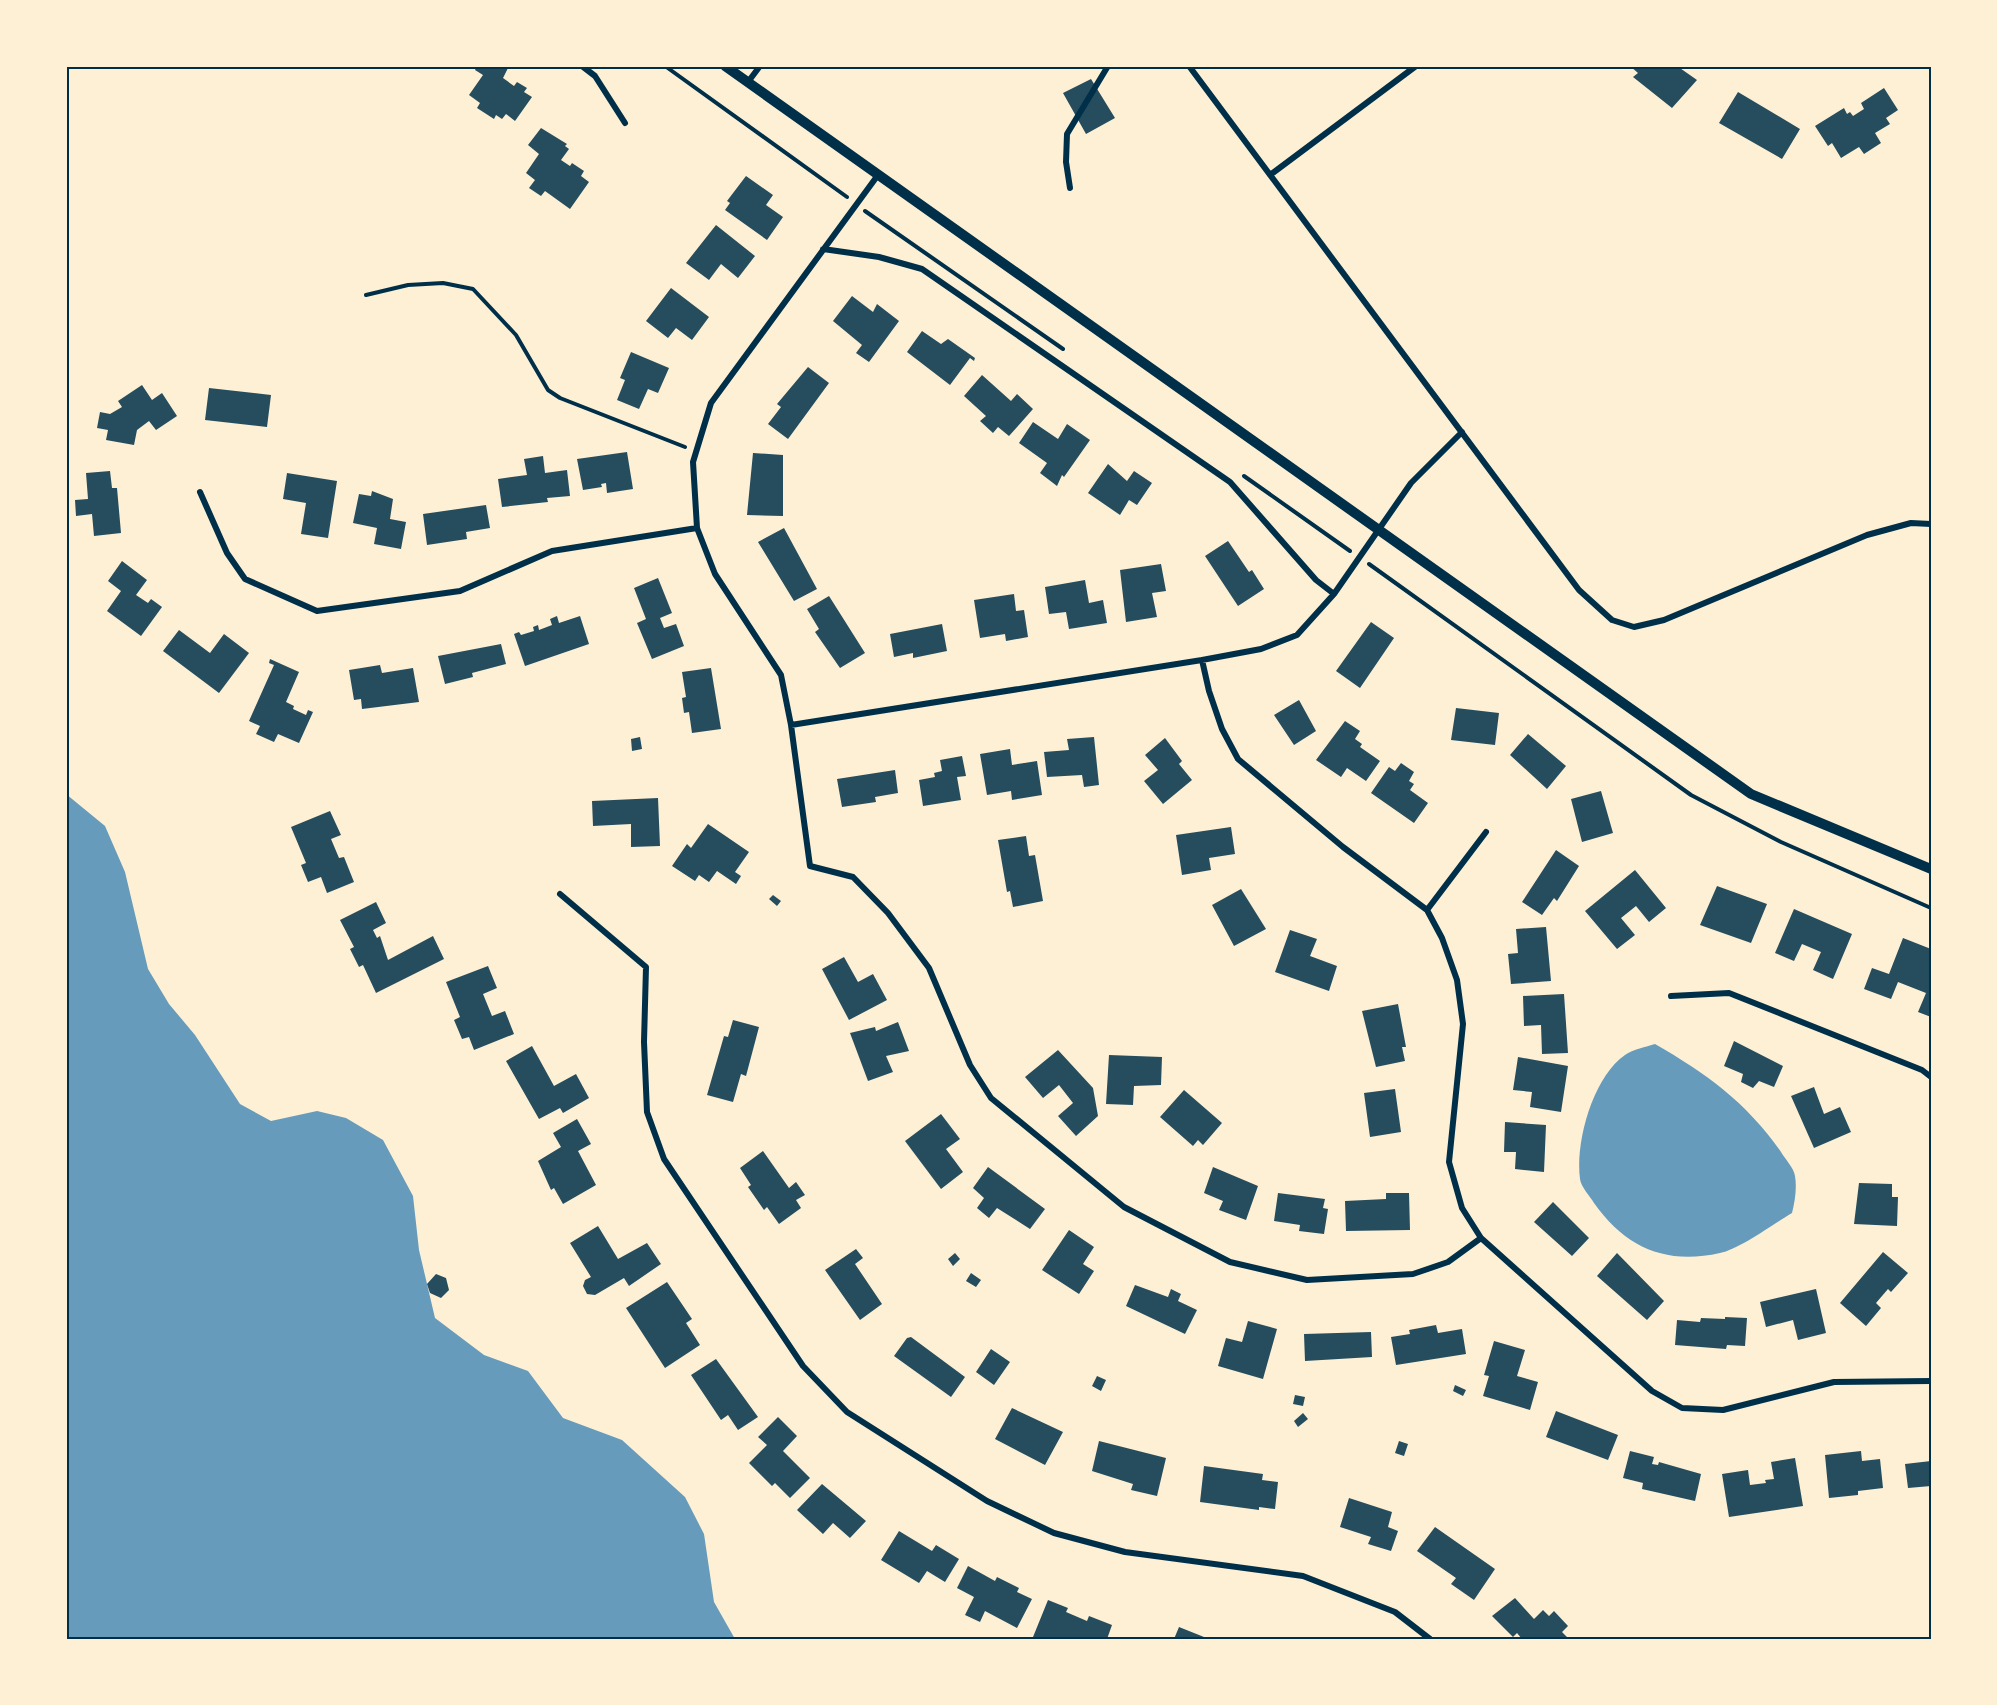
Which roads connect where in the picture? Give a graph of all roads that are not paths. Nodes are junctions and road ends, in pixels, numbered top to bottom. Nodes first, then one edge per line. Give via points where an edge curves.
1 (582, 66) edge
2 (725, 66) edge
3 (759, 66) edge
4 (1108, 66) edge
5 (1189, 66) edge
6 (1416, 66) edge
7 (748, 82) junction
8 (625, 123) dead end
9 (878, 175) junction
10 (1270, 175) junction
11 (1070, 188) dead end
12 (823, 249) junction
13 (1462, 432) junction
14 (200, 492) dead end
15 (1931, 524) edge
16 (697, 528) junction
17 (1380, 530) junction
18 (1334, 594) junction
19 (1203, 660) junction
20 (791, 725) junction
21 (1486, 832) dead end
22 (1931, 869) edge
23 (560, 894) dead end
24 (1427, 910) junction
25 (1671, 996) dead end
26 (1931, 1077) edge
27 (1481, 1238) junction
28 (1931, 1381) edge
29 (1430, 1639) edge

1 - 8 street via 596,76
2 - 7 street
3 - 7 street
4 - 11 street via 1067,134
5 - 10 street
6 - 10 street
7 - 9 street
9 - 12 street
9 - 17 street
10 - 13 street
12 - 16 street via 711,403 693,462
12 - 18 street via 879,257 922,269 1230,482 1316,580
13 - 15 street via 1579,590 1612,620 1634,627 1664,621 1867,535 1911,523
13 - 17 street via 1411,483
14 - 16 street via 227,553 245,579 317,611 460,591 552,551
16 - 20 street via 716,574 781,675
17 - 18 street
17 - 22 street via 1751,794
18 - 19 street via 1297,635 1261,649
19 - 20 street
19 - 24 street via 1222,729 1238,759 1343,847
20 - 27 street via 810,866 853,877 888,914 929,968 970,1065 991,1098 1124,1207 1230,1262 1307,1280 1413,1274 1448,1262
21 - 24 street
23 - 29 street via 646,967 647,1112 664,1159 803,1365 847,1412 987,1501 1054,1533 1125,1552 1303,1576 1395,1612
24 - 27 street via 1457,980 1463,1024 1449,1162 1462,1208
25 - 26 street via 1729,993 1922,1070
27 - 28 street via 1652,1391 1682,1408 1723,1410 1834,1382

